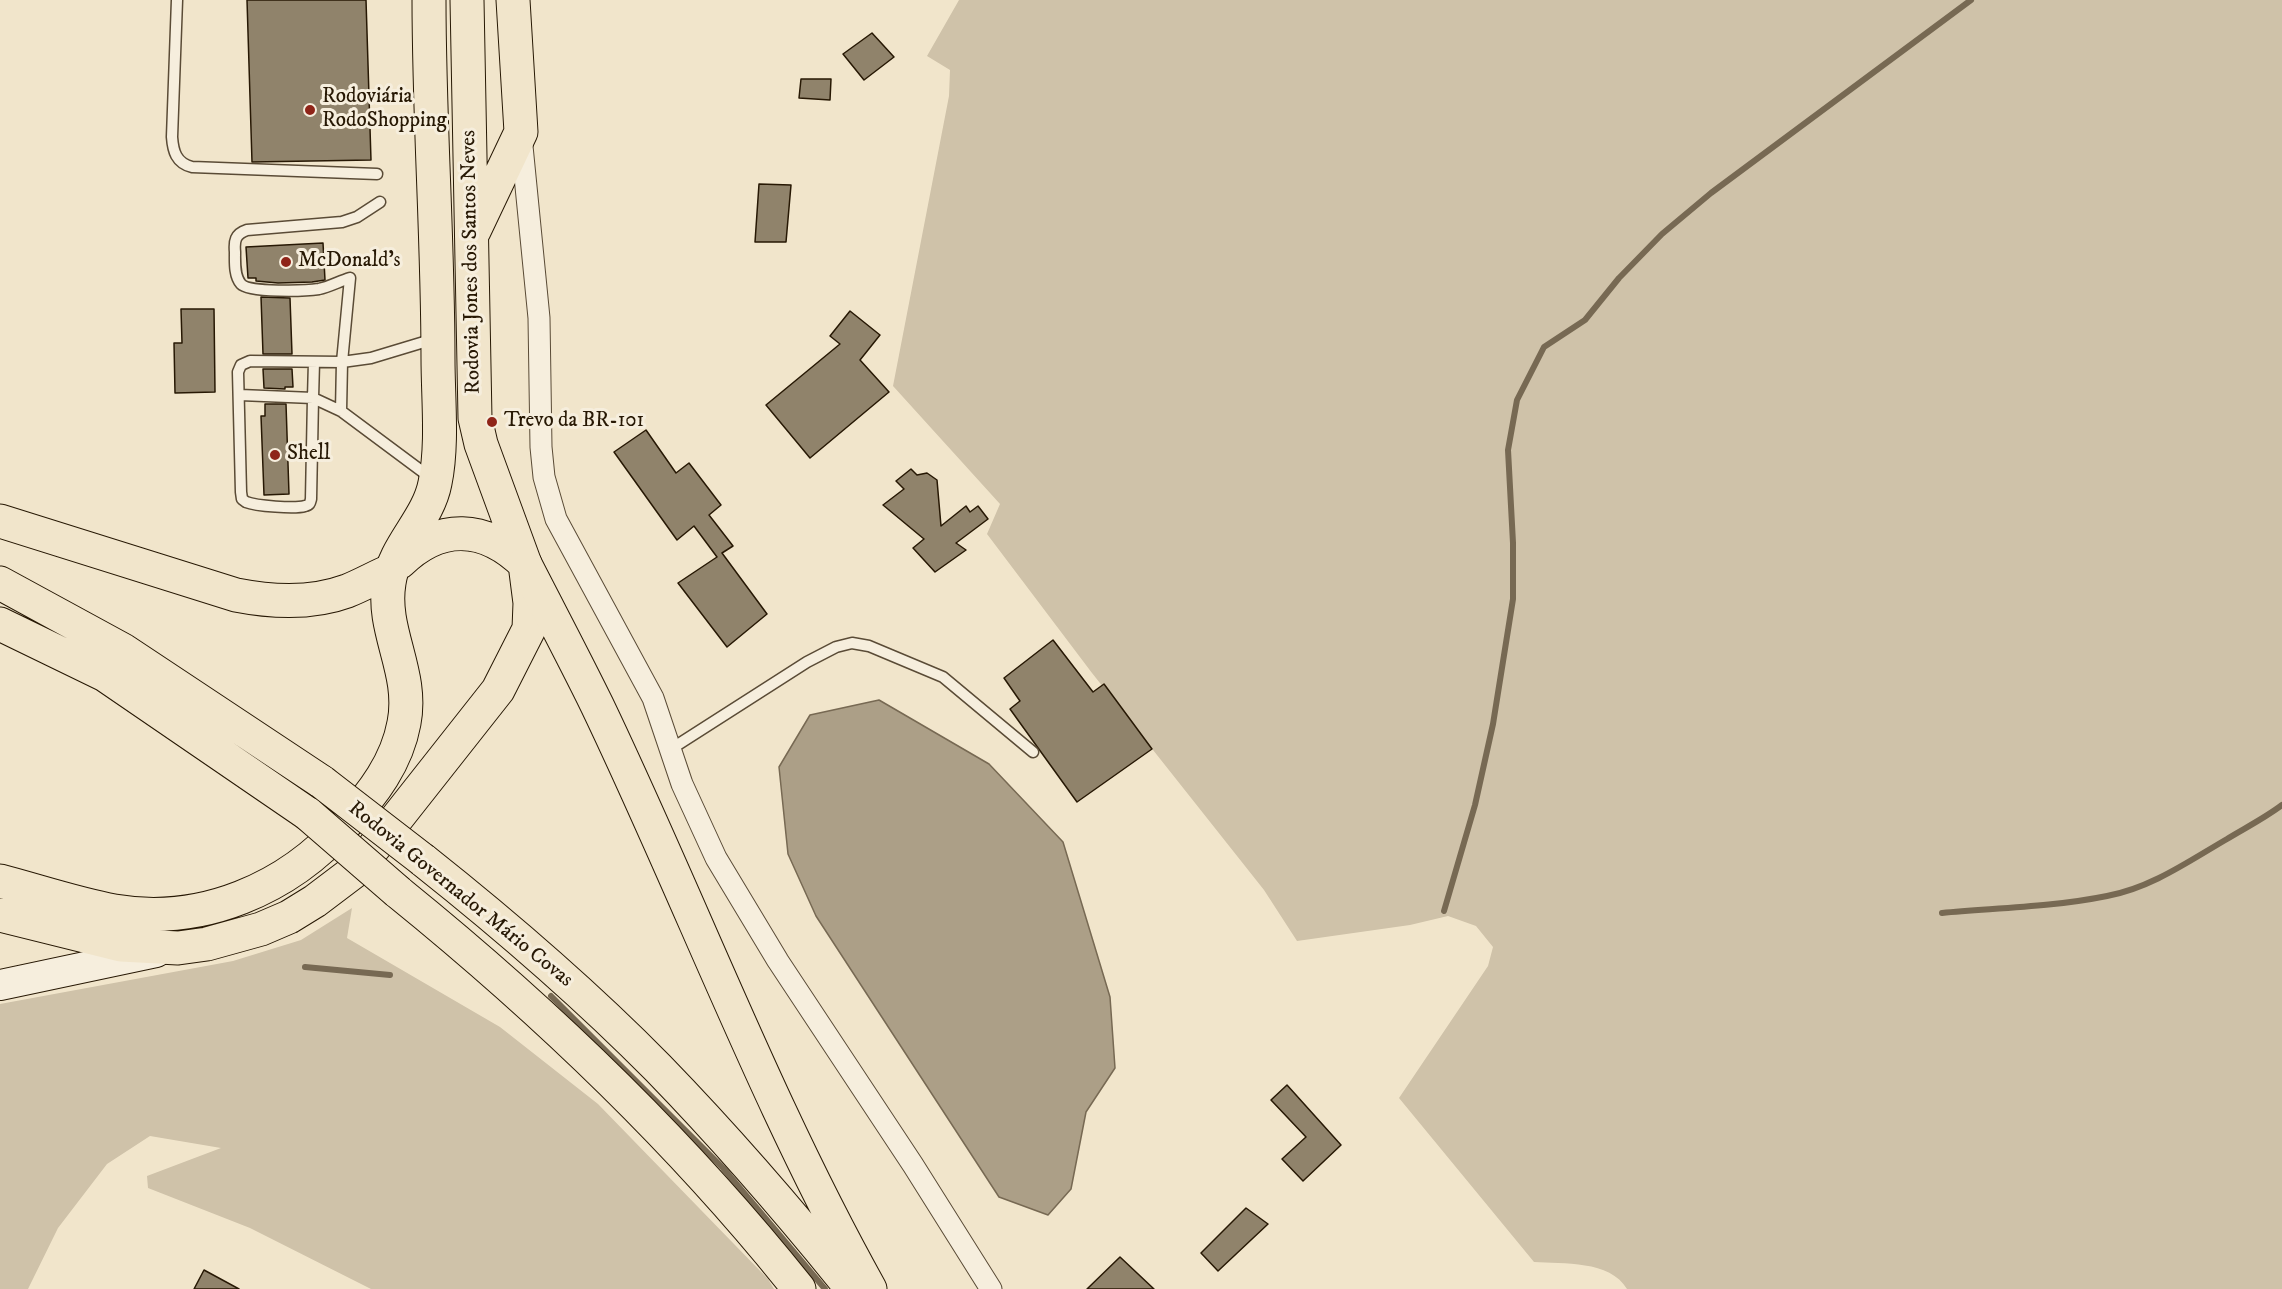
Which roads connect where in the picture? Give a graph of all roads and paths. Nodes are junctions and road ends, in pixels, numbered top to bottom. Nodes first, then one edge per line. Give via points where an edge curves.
1 (177, 0) edge
2 (429, 0) edge
3 (467, 0) edge
4 (513, 0) edge
5 (520, 132) junction
6 (377, 174) dead end
7 (380, 202) dead end
8 (471, 238) junction
9 (438, 338) junction
10 (314, 362) junction
11 (342, 362) junction
12 (240, 395) junction
13 (313, 398) junction
14 (341, 411) junction
15 (436, 482) junction
16 (0, 521) edge
17 (525, 564) junction
18 (390, 571) junction
19 (0, 583) edge
20 (0, 624) edge
21 (671, 749) junction
22 (1033, 752) dead end
23 (0, 881) edge
24 (0, 915) edge
25 (178, 948) junction
26 (0, 985) edge
27 (799, 1289) edge
28 (852, 1289) edge
29 (870, 1289) edge
30 (990, 1289) edge

1 - 6 lane via 172,137 180,161 192,167
2 - 9 main road, Rodovia Jones dos Santos Neves
3 - 8 main road, Rodovia Jones dos Santos Neves
4 - 5 main road
5 - 8 main road
5 - 21 street via 539,318 541,447 548,496 572,552 653,698
7 - 11 lane via 342,222 246,230 235,240 236,271 245,287 319,289 350,278
8 - 17 main road, Rodovia Jones dos Santos Neves via 475,418
9 - 11 lane via 371,358
9 - 15 main road, Rodovia Jones dos Santos Neves
10 - 11 lane
10 - 12 lane via 250,361 241,365
10 - 13 lane
11 - 14 lane
12 - 13 lane
12 - 13 lane via 242,499 250,504 277,506 304,506 311,499
13 - 14 lane
14 - 15 lane
15 - 18 main road, Rodovia Jones dos Santos Neves via 430,501
16 - 18 main road via 259,599 326,597
17 - 18 main road via 510,550 484,537 457,533 433,538 411,551
17 - 25 main road, Rodovia Jones dos Santos Neves via 529,629 498,690 356,870 289,917 216,942
17 - 29 main road via 597,706 777,1108
18 - 23 main road, Rodovia Jones dos Santos Neves via 388,613 406,690 398,748 377,787 311,859 241,898 165,914 113,910
19 - 28 main road, Rodovia Governador Mário Covas, bridge via 123,650 322,782 423,860 543,960 657,1066 760,1178
20 - 27 main road, Rodovia Governador Mário Covas, bridge via 105,675 308,814 516,991 627,1096 729,1205
21 - 22 lane via 807,662 852,643 943,676
21 - 30 street via 694,813 716,858
24 - 25 main road, Rodovia Jones dos Santos Neves via 121,945
25 - 26 main road

